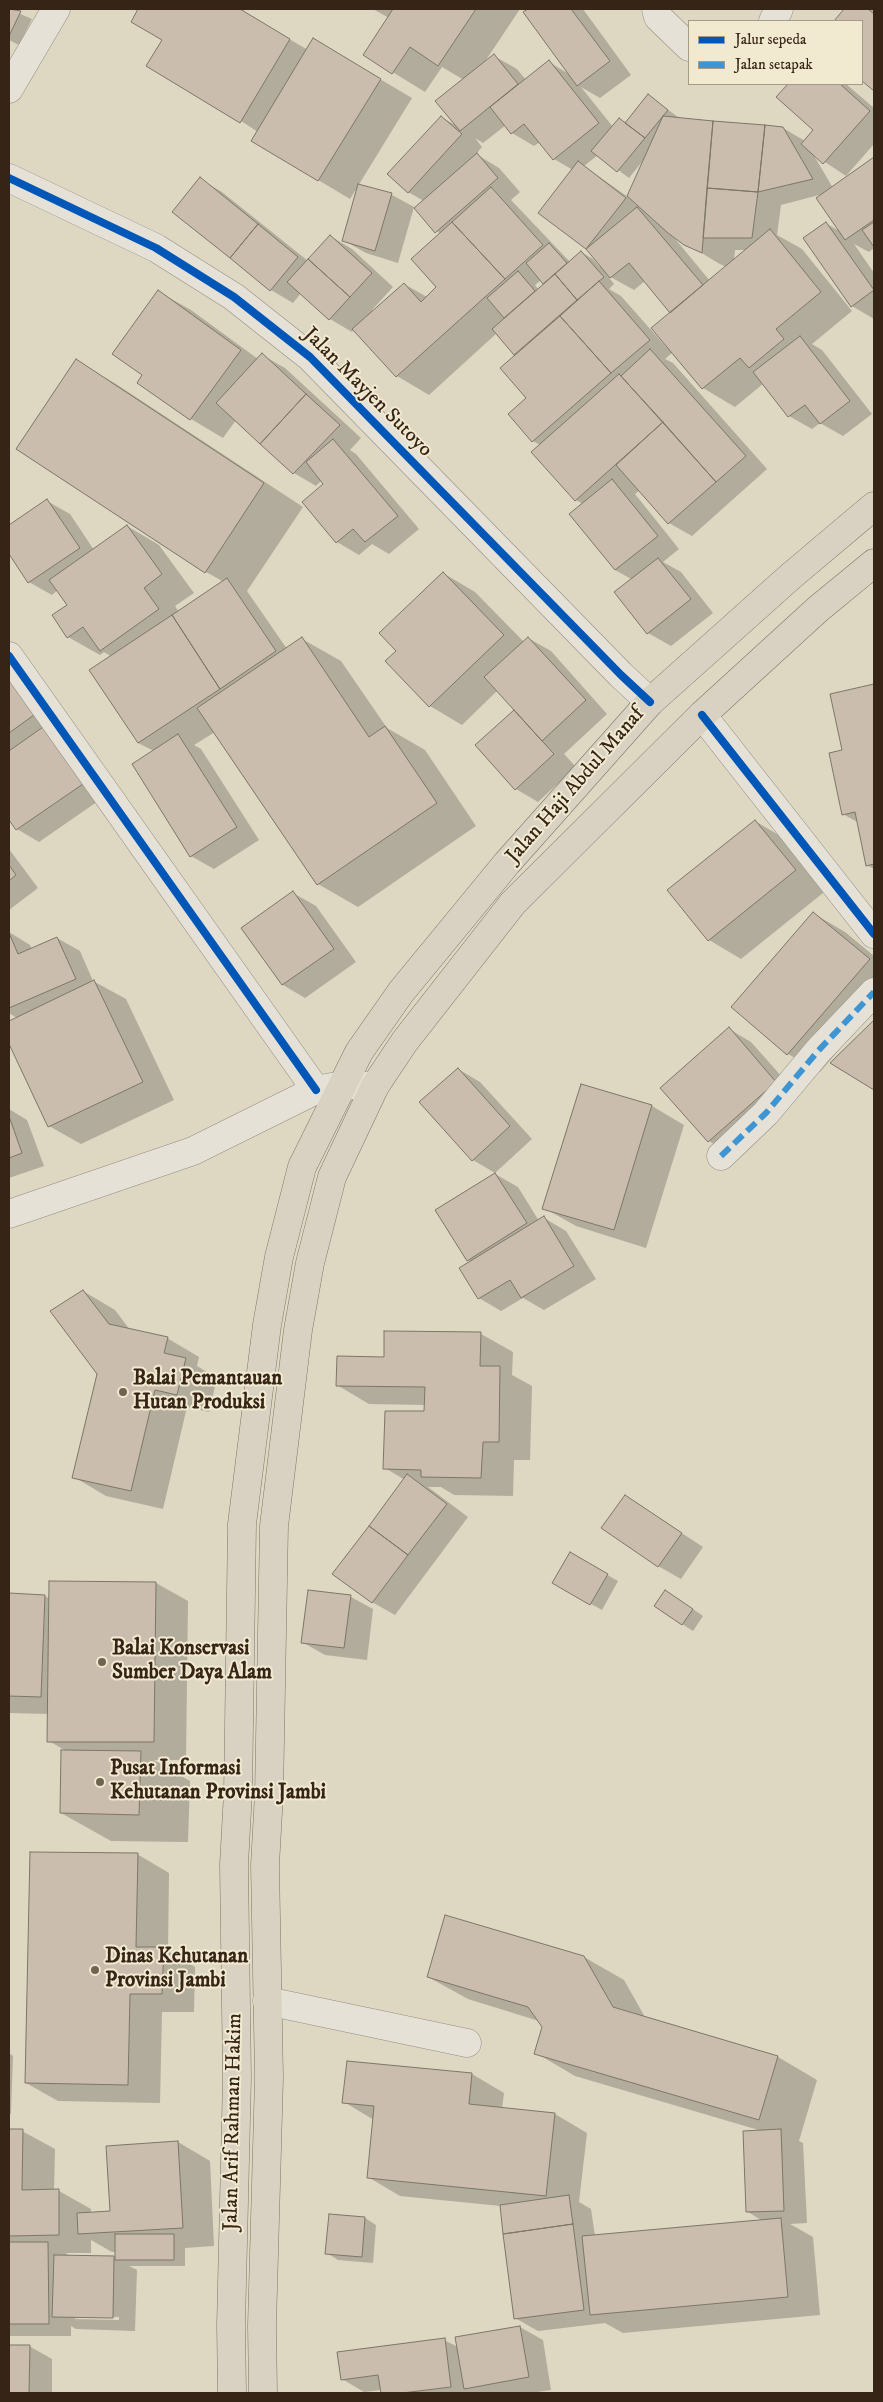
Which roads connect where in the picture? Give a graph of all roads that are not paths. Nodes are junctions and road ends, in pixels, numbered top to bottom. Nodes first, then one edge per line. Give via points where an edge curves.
1 (56, 9) edge
2 (656, 9) edge
3 (688, 46) edge
4 (9, 89) edge
5 (9, 178) edge
6 (874, 506) edge
7 (874, 563) edge
8 (9, 656) edge
9 (650, 702) junction
10 (702, 716) junction
11 (874, 934) edge
12 (874, 992) edge
13 (343, 1085) junction
14 (375, 1086) junction
15 (316, 1090) junction
16 (721, 1156) dead end
17 (9, 1214) edge
18 (267, 2001) junction
19 (467, 2043) dead end
20 (232, 2393) edge
21 (263, 2393) edge

1 - 4 street
2 - 3 street via 658,17
5 - 9 street, Jalan Mayjen Sutoyo via 156,248 234,297 310,357
6 - 9 main road, Jalan Haji Abdul Manaf via 790,576
7 - 10 main road, Jalan Haji Abdul Manaf via 818,609
8 - 15 street
9 - 13 main road, Jalan Haji Abdul Manaf via 507,864 401,992 359,1052
10 - 11 street
10 - 14 main road, Jalan Haji Abdul Manaf via 513,903 405,1041
12 - 16 street via 766,1113
13 - 14 street
13 - 15 street
13 - 20 main road, Jalan Arif Rahman Hakim via 302,1168 279,1257 258,1386 242,1524 234,1864 237,2078
14 - 18 main road, Jalan Arif Rahman Hakim via 332,1177 298,1330 281,1458 273,1544 265,1865
15 - 17 street via 193,1151
18 - 19 street
18 - 21 main road, Jalan Arif Rahman Hakim via 269,2078

